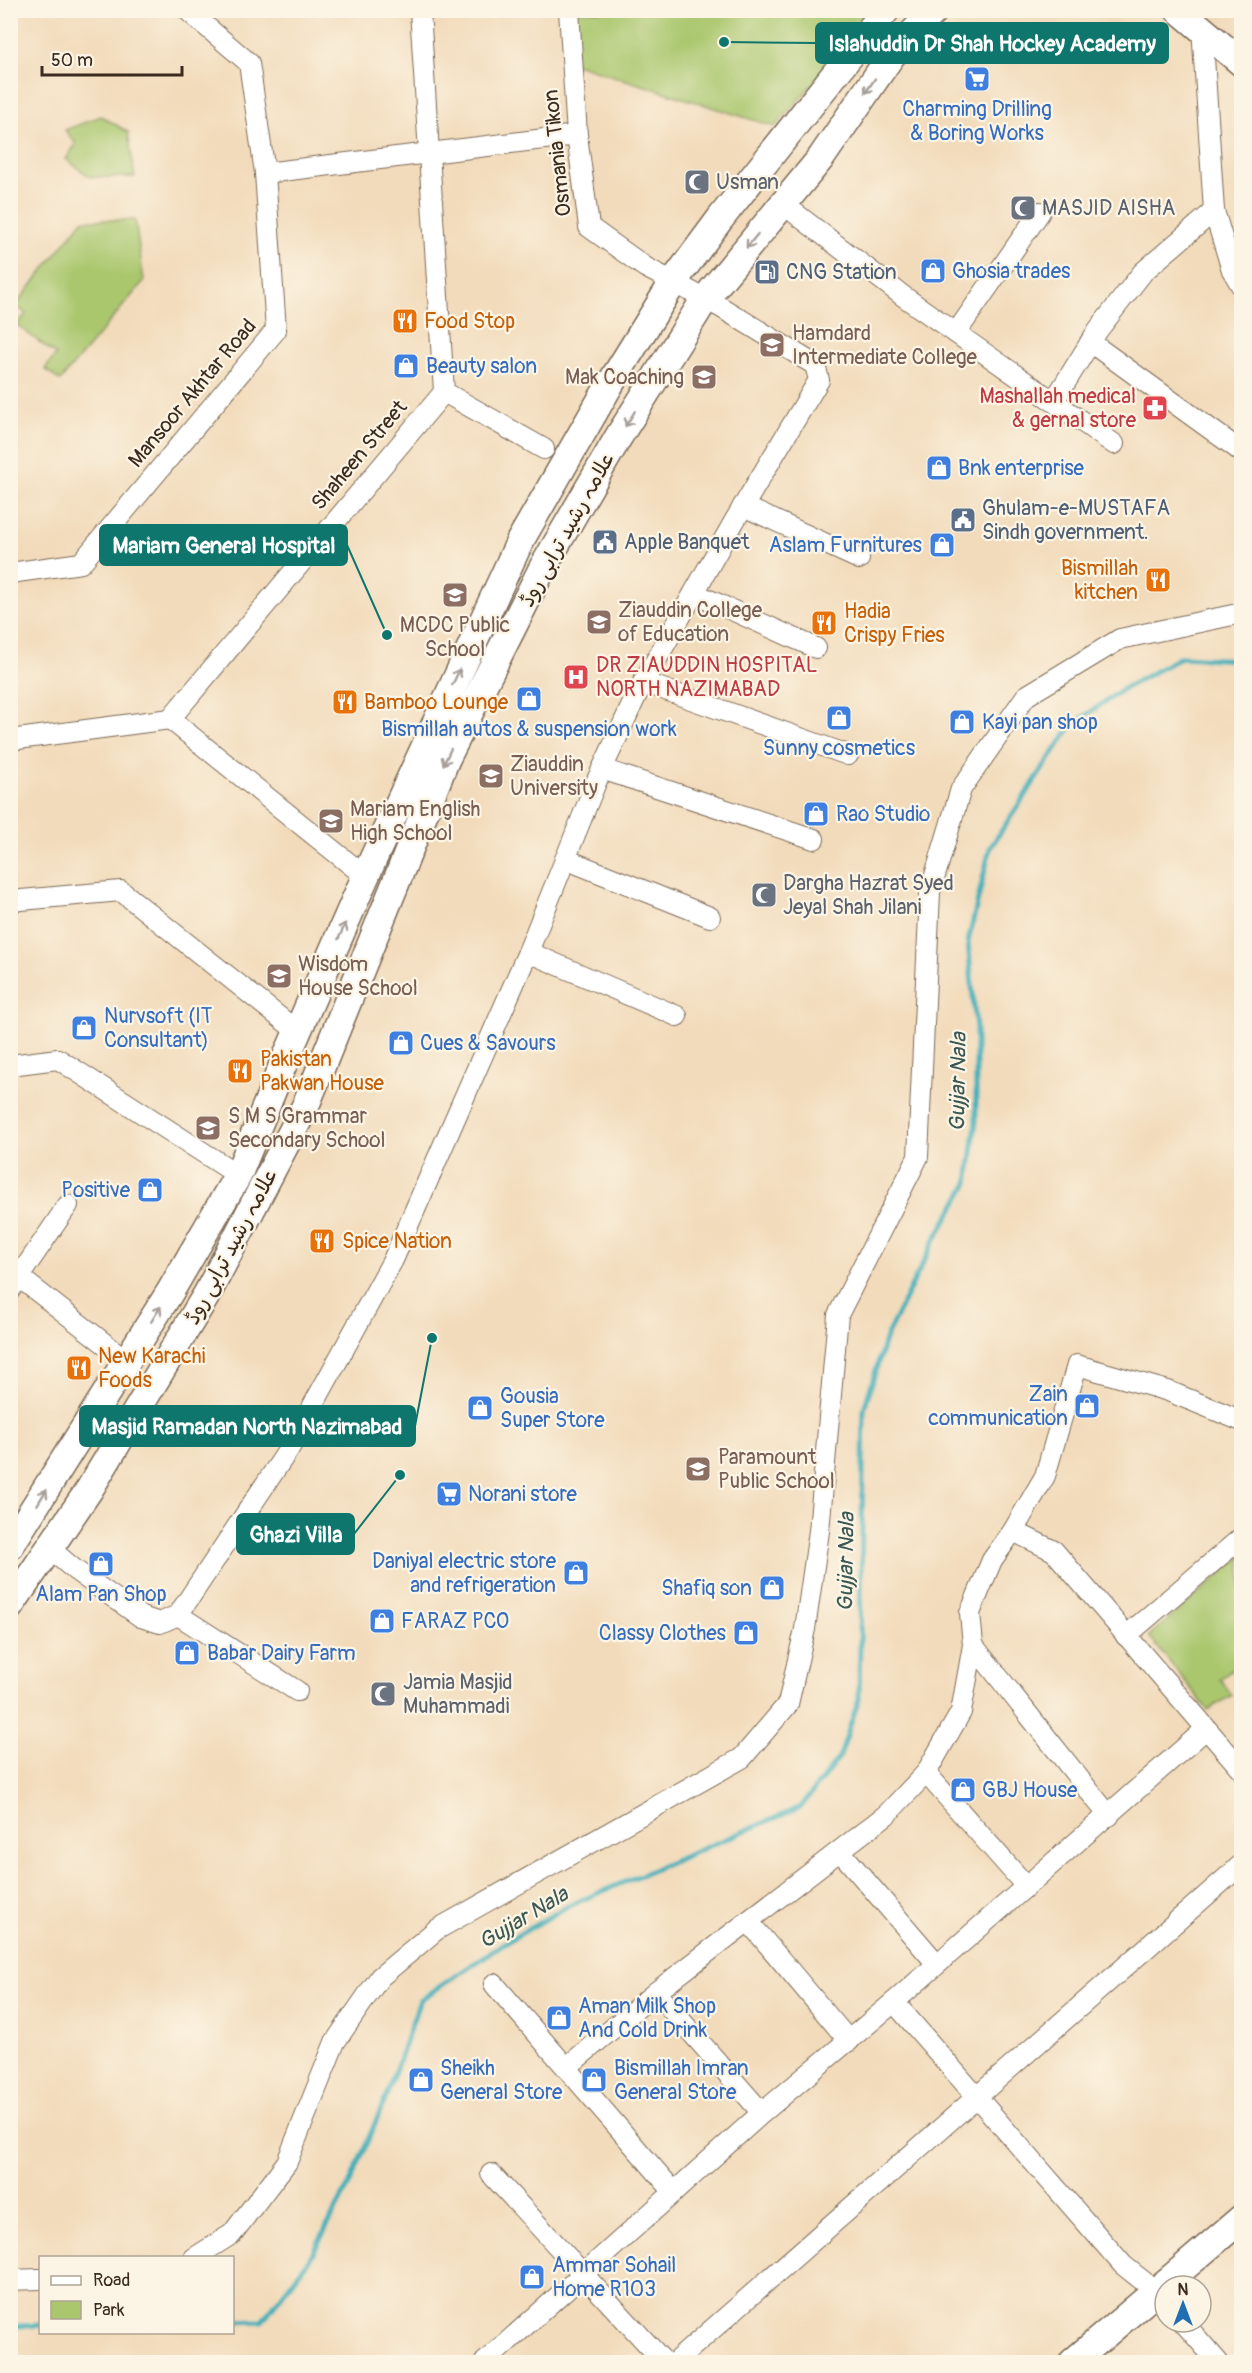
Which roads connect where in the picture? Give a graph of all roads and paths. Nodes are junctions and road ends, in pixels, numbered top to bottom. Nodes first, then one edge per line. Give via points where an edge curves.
1 (187, 10) edge
2 (420, 10) edge
3 (569, 10) edge
4 (886, 10) edge
5 (935, 10) edge
6 (1179, 10) edge
7 (1203, 19) edge
8 (1238, 52) edge
9 (577, 135) junction
10 (430, 152) junction
11 (265, 173) junction
12 (783, 204) junction
13 (1214, 211) junction
14 (1040, 212) dead end
15 (674, 281) junction
16 (1242, 287) edge
17 (705, 299) junction
18 (956, 333) junction
19 (1090, 342) junction
20 (444, 392) junction
21 (1054, 401) junction
22 (1114, 444) dead end
23 (544, 448) dead end
24 (1242, 452) edge
25 (743, 506) junction
26 (860, 559) dead end
27 (10, 573) edge
28 (694, 593) junction
29 (1242, 613) edge
30 (816, 648) dead end
31 (643, 682) junction
32 (170, 719) junction
33 (10, 740) edge
34 (848, 755) dead end
35 (602, 769) junction
36 (814, 839) dead end
37 (565, 859) junction
38 (366, 877) junction
39 (10, 901) edge
40 (710, 917) dead end
41 (528, 952) junction
42 (677, 1016) dead end
43 (298, 1032) junction
44 (10, 1065) edge
45 (238, 1175) junction
46 (68, 1205) dead end
47 (15, 1284) edge
48 (127, 1360) junction
49 (1242, 1421) edge
50 (1012, 1531) junction
51 (13, 1537) edge
52 (1242, 1537) edge
53 (42, 1560) junction
54 (10, 1606) edge
55 (178, 1615) junction
56 (1126, 1636) junction
57 (973, 1645) junction
58 (297, 1691) dead end
59 (1206, 1730) junction
60 (1242, 1770) edge
61 (926, 1773) junction
62 (1109, 1816) junction
63 (840, 1851) junction
64 (1242, 1864) edge
65 (1026, 1886) junction
66 (748, 1921) junction
67 (937, 1964) junction
68 (494, 1983) dead end
69 (656, 1992) junction
70 (894, 2002) junction
71 (849, 2041) junction
72 (567, 2067) junction
73 (976, 2097) junction
74 (762, 2113) junction
75 (490, 2174) dead end
76 (674, 2192) junction
77 (1242, 2218) edge
78 (197, 2256) edge
79 (584, 2273) junction
80 (1184, 2274) edge
81 (39, 2279) edge
82 (10, 2280) edge
83 (1153, 2289) edge
84 (1153, 2302) edge
85 (1194, 2334) edge
86 (484, 2362) edge
87 (664, 2362) edge
88 (675, 2362) edge
89 (1073, 2362) edge
90 (1218, 2362) edge

1 - 11 street, Mansoor Akhtar Road via 249,63
2 - 10 street
3 - 9 street, Osmania Tikon
4 - 15 main road, علامہ رشید ترابی روڈ
5 -> 12 main road, علامہ رشید ترابی روڈ via 891,56 821,158
6 - 7 main road
7 - 8 main road
7 - 13 street
9 - 10 street
9 - 15 street, Osmania Tikon via 589,227 645,267
10 - 11 street
10 - 20 street
11 - 27 street, Mansoor Akhtar Road via 276,330 81,562
12 -> 17 main road, علامہ رشید ترابی روڈ
12 - 18 street
13 - 16 street via 1232,270
13 - 19 street via 1143,272
14 - 18 street
15 - 17 street
38 -> 15 main road, علامہ رشید ترابی روڈ via 520,541
17 - 25 street via 814,365 819,380
17 -> 53 main road, علامہ رشید ترابی روڈ via 542,569 446,759 305,1107 213,1284
18 - 21 street
19 - 21 street
19 - 24 street
20 - 23 street
20 - 32 street, Shaheen Street
21 - 22 street
25 - 26 street
25 - 28 street
28 - 30 street
28 - 31 street
29 - 78 street via 1120,639 1026,696 961,789 930,892 918,1157 838,1315 819,1531 805,1629 788,1704 742,1758 436,1930 380,1977 335,2042 287,2162 232,2234
31 - 34 street
31 - 35 street
32 - 33 street
32 - 38 street
35 - 36 street
35 - 37 street
37 - 40 street
37 - 41 street
43 -> 38 main road, علامہ رشید ترابی روڈ
39 - 43 street via 121,891
41 - 42 street
41 - 55 street via 393,1260 289,1449
43 - 45 main road, علامہ رشید ترابی روڈ
44 - 45 street via 58,1059
48 -> 45 main road, علامہ رشید ترابی روڈ
46 - 47 street
47 - 48 street
51 -> 48 main road, علامہ رشید ترابی روڈ
49 - 50 street via 1168,1391 1077,1365 1045,1476
50 - 56 street via 1054,1551
50 - 57 street via 992,1560 970,1613
51 - 53 main road
52 - 56 street
53 - 54 main road, علامہ رشید ترابی روڈ
53 - 55 street via 75,1570 141,1617 160,1623
55 - 58 street
56 - 59 street
57 - 61 street via 961,1712
57 - 62 street
59 - 60 street
59 - 62 street
61 - 63 street via 886,1815
61 - 65 street
62 - 65 street
63 - 66 street
63 - 67 street
64 - 73 street
65 - 67 street
66 - 69 street
66 - 71 street
67 - 70 street
68 - 72 street
69 - 72 street
69 - 74 street
70 - 71 street
70 - 73 street
71 - 74 street
72 - 76 street
73 - 83 street via 1123,2265
73 - 88 street
74 - 76 street
75 - 79 street
76 - 79 street
77 - 80 main road
79 - 86 street
79 - 87 street
81 - 82 street
84 - 89 main road
85 - 90 street

